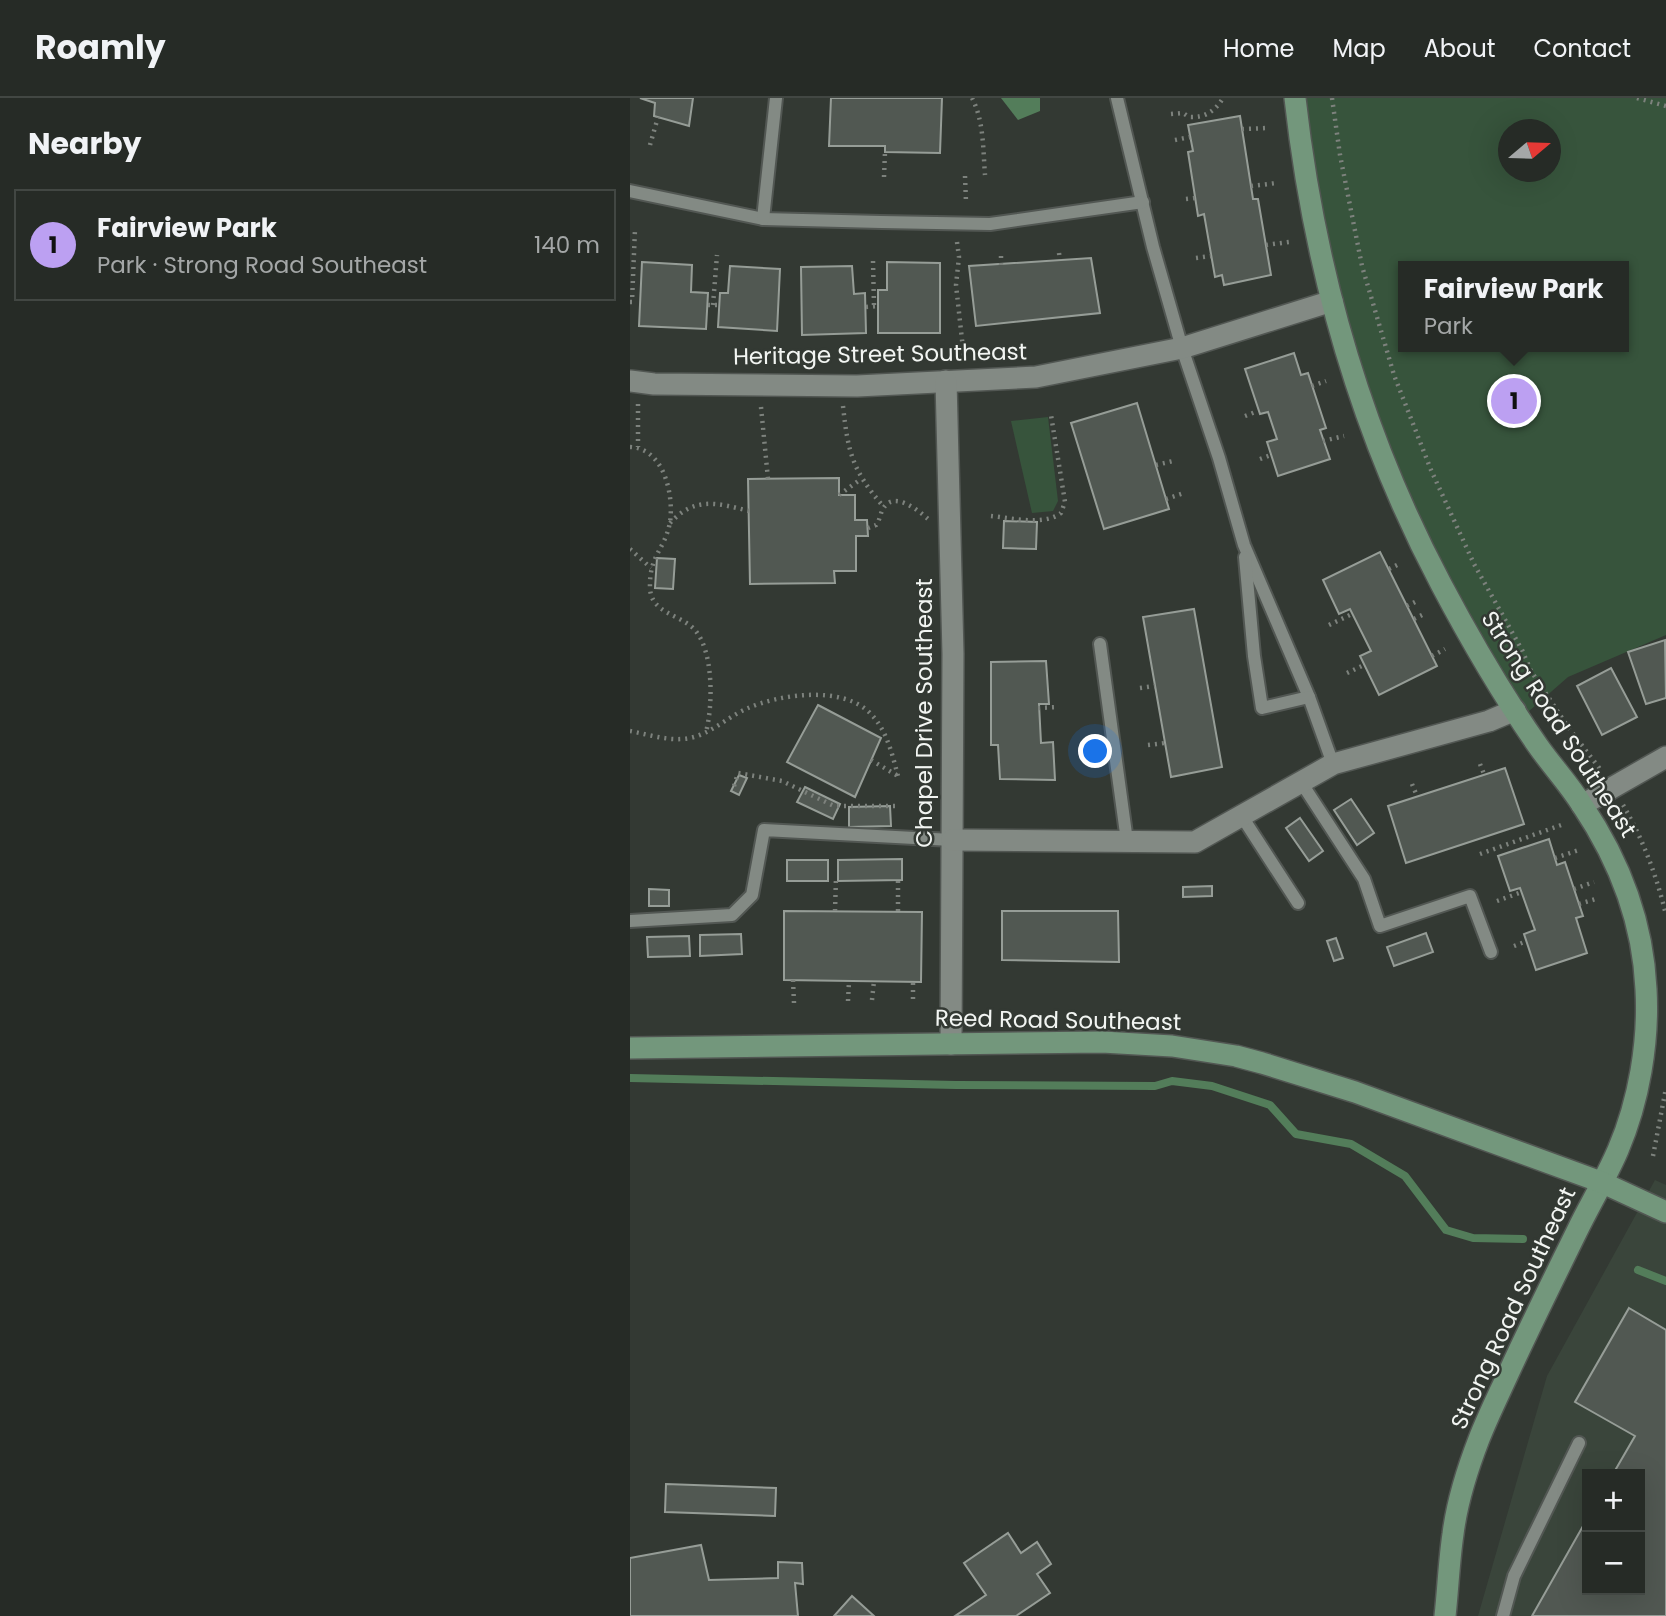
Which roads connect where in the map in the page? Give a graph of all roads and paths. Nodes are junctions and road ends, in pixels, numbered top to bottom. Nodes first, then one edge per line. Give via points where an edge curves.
1 (775, 98) edge
2 (972, 98) edge
3 (1117, 98) edge
4 (1223, 98) edge
5 (1295, 98) edge
6 (1332, 98) edge
7 (1637, 98) edge
8 (1666, 106) edge
9 (1171, 114) dead end
10 (658, 117) dead end
11 (1268, 128) dead end
12 (1242, 129) dead end
13 (1190, 137) dead end
14 (1175, 140) dead end
15 (650, 145) dead end
16 (885, 152) dead end
17 (985, 175) dead end
18 (965, 176) dead end
19 (884, 177) dead end
20 (1277, 183) dead end
21 (1251, 186) dead end
22 (630, 191) edge
23 (1195, 198) dead end
24 (1186, 199) dead end
25 (966, 202) dead end
26 (1143, 202) junction
27 (763, 219) junction
28 (635, 229) dead end
29 (955, 232) dead end
30 (1289, 242) dead end
31 (1266, 245) dead end
32 (1059, 253) dead end
33 (717, 255) dead end
34 (1001, 256) dead end
35 (1211, 256) dead end
36 (1196, 258) dead end
37 (1060, 260) dead end
38 (873, 261) dead end
39 (1001, 265) dead end
40 (1332, 301) junction
41 (630, 302) edge
42 (713, 305) dead end
43 (866, 307) dead end
44 (1182, 348) junction
45 (964, 366) dead end
46 (634, 381) edge
47 (946, 381) junction
48 (1326, 381) dead end
49 (758, 385) junction
50 (841, 385) junction
51 (1312, 386) dead end
52 (1258, 411) dead end
53 (1051, 415) dead end
54 (1245, 416) dead end
55 (1344, 436) dead end
56 (1323, 441) dead end
57 (630, 447) edge
58 (638, 447) junction
59 (1271, 455) dead end
60 (1260, 459) dead end
61 (1173, 461) dead end
62 (1156, 465) dead end
63 (768, 479) dead end
64 (861, 479) junction
65 (1184, 493) dead end
66 (839, 495) dead end
67 (1166, 499) dead end
68 (883, 506) junction
69 (749, 511) dead end
70 (991, 516) dead end
71 (670, 523) junction
72 (868, 528) dead end
73 (949, 543) junction
74 (1244, 545) junction
75 (630, 549) edge
76 (1399, 564) dead end
77 (651, 568) junction
78 (1389, 569) dead end
79 (1419, 600) dead end
80 (1407, 606) dead end
81 (1426, 613) dead end
82 (1352, 614) dead end
83 (1414, 619) dead end
84 (1329, 625) dead end
85 (1100, 644) dead end
86 (1445, 649) dead end
87 (1432, 656) dead end
88 (1364, 665) dead end
89 (1347, 673) dead end
90 (1155, 686) dead end
91 (1140, 688) dead end
92 (1309, 697) junction
93 (1038, 708) dead end
94 (1059, 708) dead end
95 (1515, 710) junction
96 (630, 731) edge
97 (706, 732) junction
98 (1165, 744) dead end
99 (1148, 746) dead end
100 (1666, 757) edge
101 (871, 760) dead end
102 (1333, 764) junction
103 (1480, 764) dead end
104 (1484, 774) dead end
105 (1301, 782) junction
106 (1412, 785) dead end
107 (734, 786) dead end
108 (1613, 787) junction
109 (1416, 796) dead end
110 (1582, 804) junction
111 (898, 806) dead end
112 (1241, 816) junction
113 (1564, 824) dead end
114 (952, 839) junction
115 (1127, 841) junction
116 (1579, 850) dead end
117 (1480, 853) dead end
118 (1555, 858) dead end
119 (836, 878) dead end
120 (898, 879) dead end
121 (1594, 882) dead end
122 (1574, 889) dead end
123 (1522, 892) dead end
124 (1599, 898) dead end
125 (1497, 901) dead end
126 (1298, 903) dead end
127 (1579, 904) dead end
128 (835, 911) dead end
129 (898, 911) dead end
130 (1666, 915) edge
131 (630, 921) edge
132 (1527, 942) dead end
133 (1514, 946) dead end
134 (1491, 952) dead end
135 (793, 980) dead end
136 (849, 981) dead end
137 (874, 981) dead end
138 (913, 982) dead end
139 (913, 999) dead end
140 (872, 1000) dead end
141 (848, 1001) dead end
142 (794, 1003) dead end
143 (951, 1044) junction
144 (630, 1048) edge
145 (1666, 1088) edge
146 (1653, 1156) dead end
147 (1601, 1182) junction
148 (1666, 1212) edge
149 (1579, 1443) dead end
150 (1445, 1616) edge
151 (1503, 1616) edge

1 - 27 lane
2 - 17 path via 981,127
3 - 26 lane
4 - 9 path via 1204,116
5 - 40 street, Strong Road Southeast via 1307,186
6 - 108 path via 1362,266 1394,375 1431,470 1474,564 1535,678
7 - 8 path
10 - 15 path
11 - 12 path
13 - 14 path
16 - 19 path
18 - 25 path
20 - 21 path
22 - 27 lane
23 - 24 path
26 - 27 lane via 990,224
26 - 44 lane
28 - 41 path
29 - 45 path
30 - 31 path
32 - 37 path
33 - 42 path
34 - 39 path
35 - 36 path
38 - 43 path via 876,306
40 - 44 street, Heritage Street Southeast
40 - 95 street, Strong Road Southeast via 1370,425 1413,527 1467,632
44 - 47 street, Heritage Street Southeast via 1036,377
44 - 74 lane
46 - 49 street, Heritage Street Southeast
46 - 58 path
47 - 50 street, Heritage Street Southeast
47 - 73 street, Chapel Drive Southeast
48 - 51 path
49 - 50 street, Heritage Street Southeast
49 - 63 path
50 - 64 path via 851,454
52 - 54 path
53 - 70 path via 1065,502 1061,513 1051,519
55 - 56 path
57 - 58 path
58 - 71 path via 660,465 671,507
59 - 60 path
61 - 62 path
64 - 66 path
64 - 68 path
65 - 67 path
68 - 72 path via 876,525
68 - 73 path via 901,502 915,508
69 - 71 path via 715,502 701,504
71 - 77 path
73 - 114 street, Chapel Drive Southeast
74 - 92 lane
74 - 92 lane via 1262,708
75 - 77 path
76 - 78 path
77 - 97 path via 654,603 695,630 704,644 710,699
79 - 80 path
81 - 83 path
82 - 84 path
85 - 115 lane
86 - 87 path
88 - 89 path
90 - 91 path
92 - 102 lane
93 - 94 path
95 - 102 street
95 - 110 street, Strong Road Southeast
96 - 97 path via 676,740
97 - 101 path via 746,709 823,693 869,712 886,736 898,776
98 - 99 path
100 - 108 street
102 - 105 street
103 - 104 path
105 - 112 street
105 - 134 lane via 1364,879 1380,926 1470,896
106 - 109 path
107 - 111 path via 738,773 782,781 834,806
108 - 110 street
108 - 130 path via 1634,823
110 - 147 street, Strong Road Southeast via 1612,855 1626,891 1637,924 1646,989 1643,1057 1634,1100 1618,1150
112 - 115 street via 1195,842
112 - 126 lane
113 - 117 path
114 - 115 street
114 - 131 lane via 764,830 752,895 732,915
114 - 143 street, Chapel Drive Southeast
116 - 118 path
119 - 128 path
120 - 129 path
121 - 122 path
123 - 125 path
124 - 127 path
132 - 133 path
135 - 142 path
136 - 141 path
137 - 140 path
138 - 139 path
143 - 144 street, Reed Road Southeast
143 - 147 street, Reed Road Southeast via 1134,1043 1236,1056 1355,1092
145 - 146 path
147 - 148 street, Reed Road Southeast
147 - 150 street, Strong Road Southeast via 1466,1474 1453,1530
149 - 151 lane via 1514,1576

